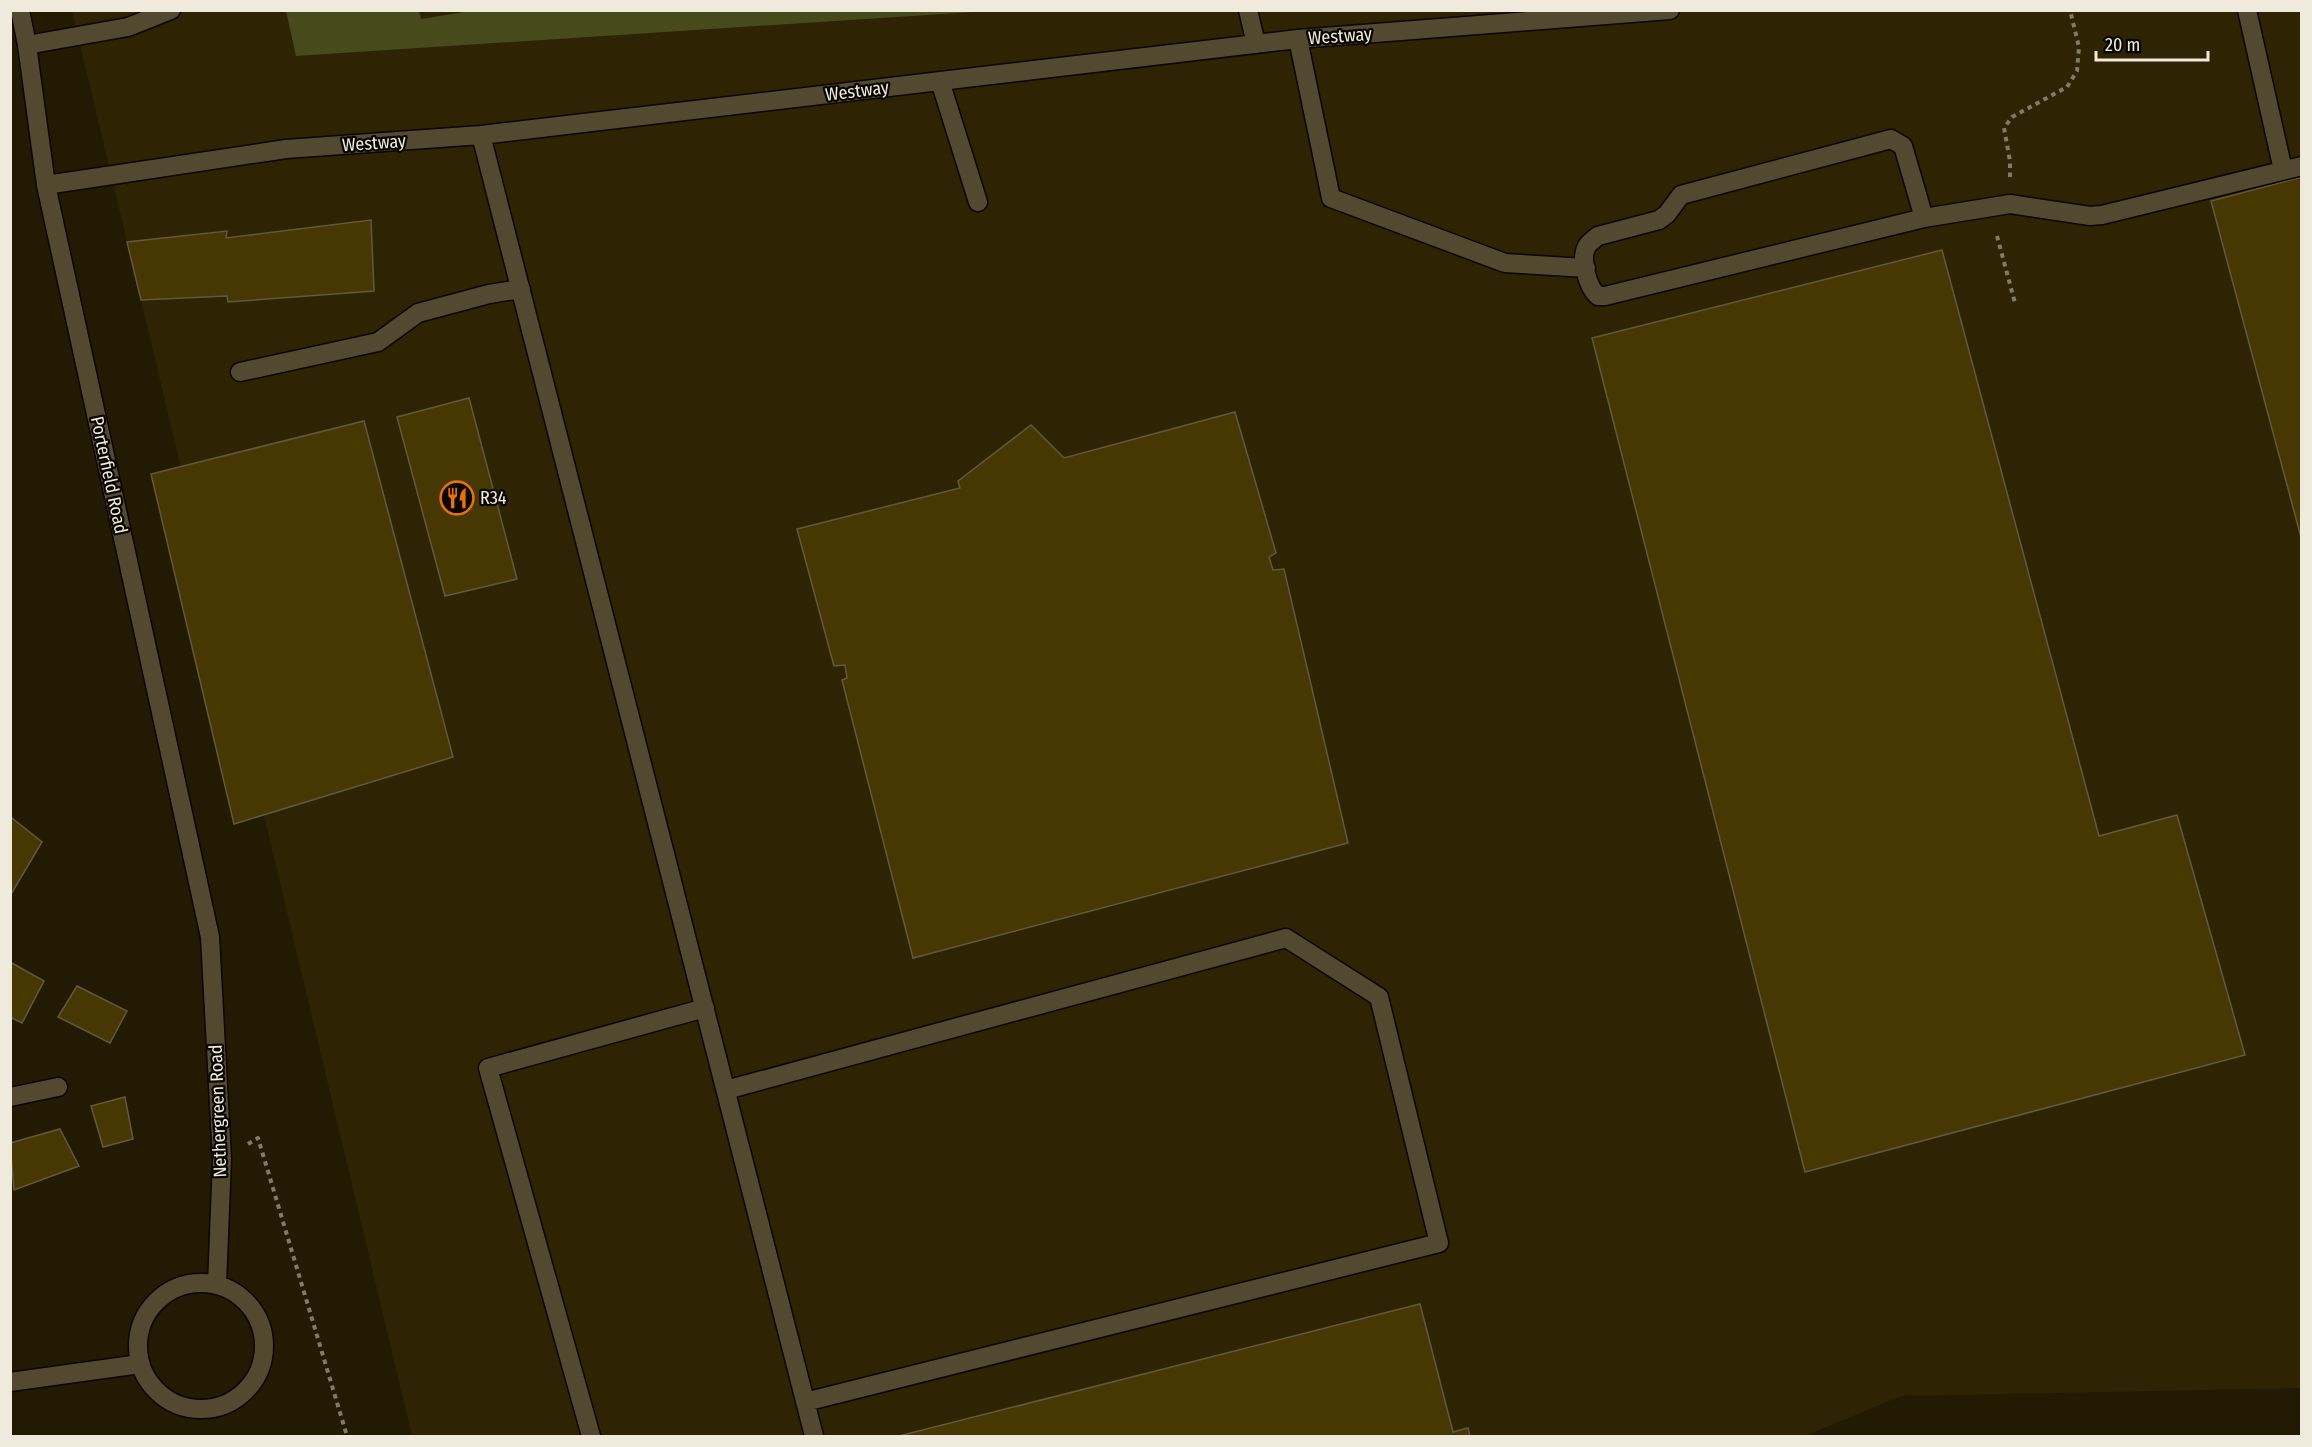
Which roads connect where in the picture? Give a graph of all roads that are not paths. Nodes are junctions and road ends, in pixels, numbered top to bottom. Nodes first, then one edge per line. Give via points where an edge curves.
1 (20, 10) edge
2 (171, 10) edge
3 (1248, 10) edge
4 (1670, 10) edge
5 (2247, 10) edge
6 (1298, 39) junction
7 (1256, 44) junction
8 (27, 45) junction
9 (940, 81) junction
10 (482, 135) junction
11 (2301, 166) edge
12 (2283, 170) junction
13 (46, 185) junction
14 (978, 202) dead end
15 (1924, 218) junction
16 (1586, 268) junction
17 (521, 289) junction
18 (240, 372) dead end
19 (210, 937) joint
20 (705, 1008) junction
21 (58, 1087) dead end
22 (726, 1090) junction
23 (10, 1097) edge
24 (217, 1285) junction
25 (140, 1364) junction
26 (10, 1382) edge
27 (806, 1402) junction
28 (591, 1437) edge
29 (814, 1437) edge

1 - 8 street, Porterfield Road
2 - 8 street via 128,27
3 - 7 street
4 - 6 street, Westway
5 - 12 street
6 - 7 street, Westway
6 - 16 street via 1331,198 1505,263
7 - 9 street, Westway
8 - 13 street, Porterfield Road
9 - 10 street, Westway
9 - 14 street
10 - 13 street, Westway via 286,149
10 - 17 street
11 - 12 street
12 - 15 street via 2090,216 2010,204
13 - 19 street, Porterfield Road
15 - 16 street via 1605,296 1593,292
15 - 16 street via 1903,146 1891,138 1681,195 1659,220 1592,240 1584,254
17 - 18 street via 418,313 378,342
17 - 20 street
19 - 24 street, Nethergreen Road via 222,1159
20 - 22 street
20 - 28 street via 488,1068
21 - 23 street
22 - 27 street
22 - 27 street via 1286,938 1379,997 1439,1243
24 - 25 street via 198,1283 163,1295 141,1326
24 - 25 street via 237,1294 253,1310 262,1329 264,1351 259,1373 247,1391 229,1404 208,1410 186,1408 166,1398 150,1383
25 - 26 street
27 - 29 street

